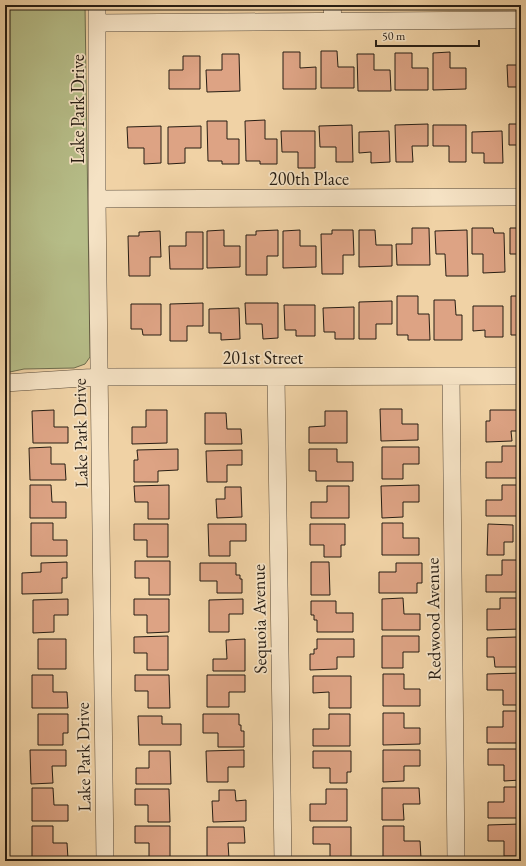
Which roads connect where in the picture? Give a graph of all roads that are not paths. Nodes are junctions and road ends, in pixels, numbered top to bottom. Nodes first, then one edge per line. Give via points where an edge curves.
1 (97, 5) edge
2 (333, 13) edge
3 (521, 20) edge
4 (97, 23) junction
5 (521, 197) edge
6 (97, 199) junction
7 (521, 376) edge
8 (99, 377) junction
9 (276, 377) junction
10 (451, 377) junction
11 (5, 383) edge
12 (104, 861) edge
13 (283, 861) edge
14 (456, 861) edge

1 - 4 street, Lake Park Drive
2 - 3 street
2 - 4 street
4 - 6 street, Lake Park Drive
5 - 6 street, 200th Place
6 - 8 street, Lake Park Drive
7 - 10 street, 201st Street
8 - 9 street, 201st Street
8 - 11 street, 201st Street
8 - 12 street, Lake Park Drive
9 - 10 street, 201st Street
9 - 13 street, Sequoia Avenue
10 - 14 street, Redwood Avenue

